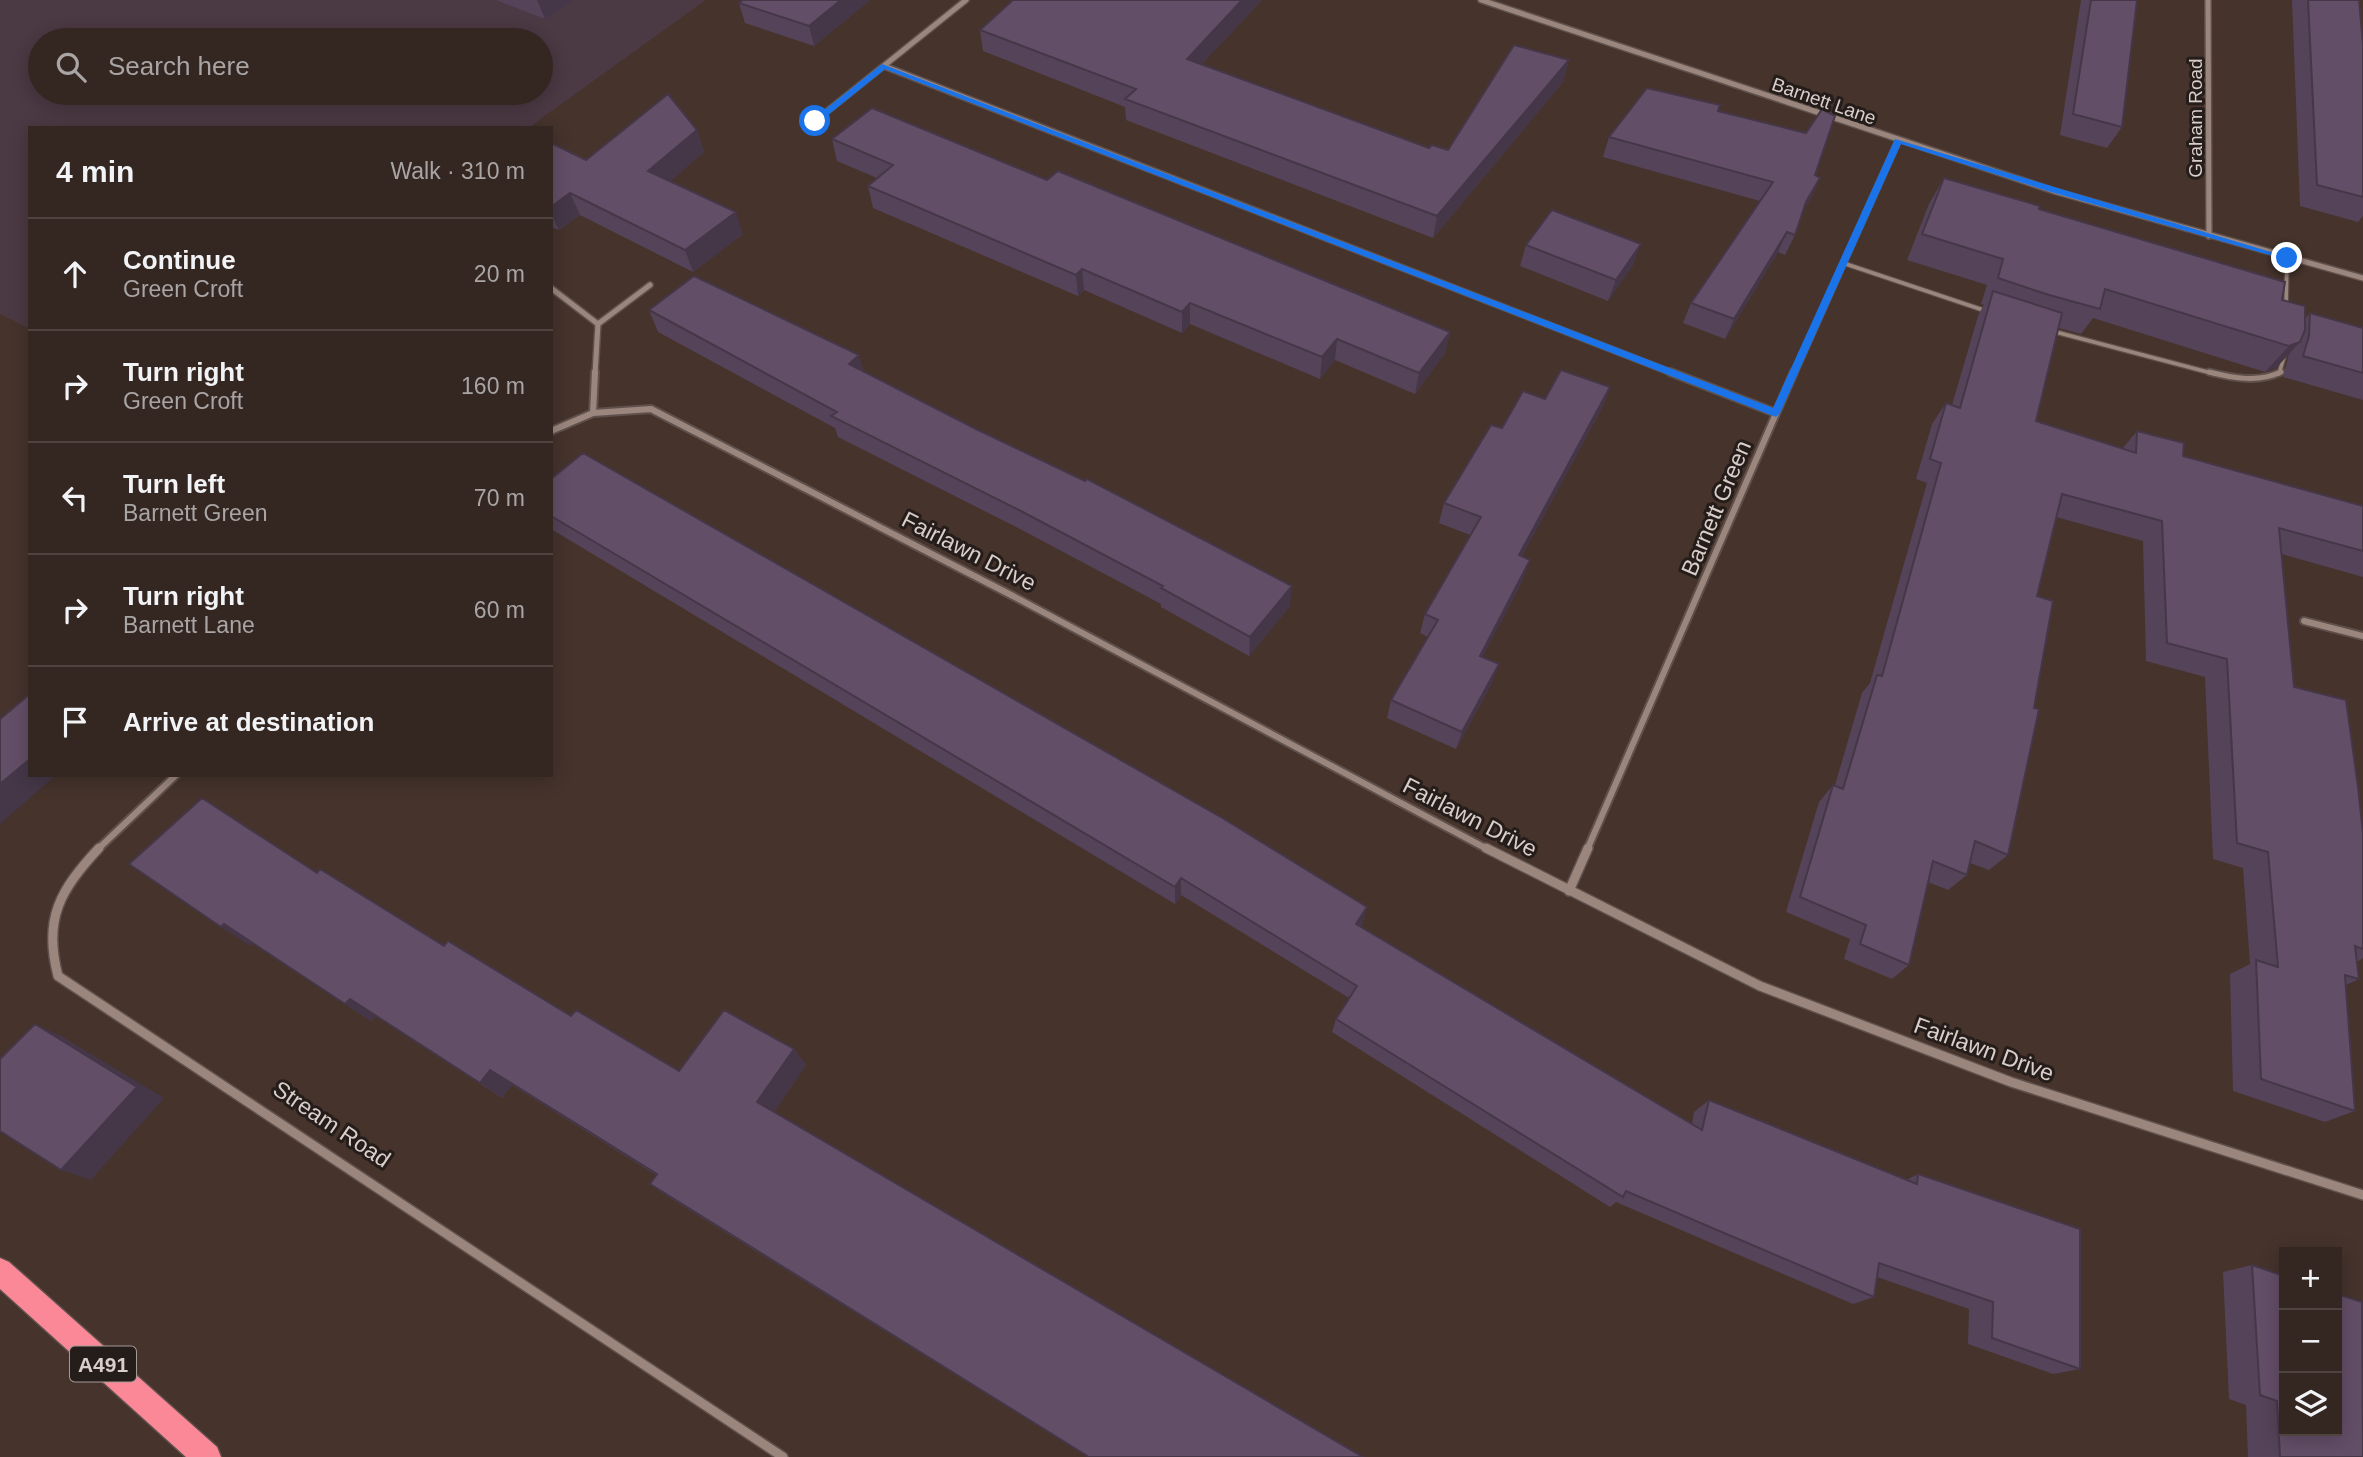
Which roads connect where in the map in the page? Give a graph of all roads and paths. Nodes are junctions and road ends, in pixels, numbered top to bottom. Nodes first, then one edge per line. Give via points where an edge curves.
1 (966, 0) edge
2 (1481, 0) edge
3 (2208, 0) edge
4 (884, 66) junction
5 (815, 121) dead end
6 (1898, 141) junction
7 (2209, 236) junction
8 (2287, 258) junction
9 (1843, 263) junction
10 (2363, 278) edge
11 (650, 285) dead end
12 (553, 290) edge
13 (1993, 313) edge
14 (2286, 319) edge
15 (597, 324) junction
16 (2043, 329) edge
17 (2285, 344) edge
18 (593, 413) junction
19 (1776, 413) junction
20 (553, 429) edge
21 (2304, 621) dead end
22 (2363, 636) edge
23 (174, 777) edge
24 (1569, 891) junction
25 (2363, 1195) edge
26 (0, 1272) edge
27 (206, 1457) edge
28 (783, 1457) edge

1 - 4 street
2 - 6 street, Barnett Lane
3 - 7 street, Graham Road
4 - 5 street
4 - 19 street
6 - 7 street, Barnett Lane
6 - 9 street, Barnett Green
7 - 8 street, Barnett Lane
8 - 10 street, Barnett Lane
8 - 14 lane
9 - 13 lane
9 - 19 street, Barnett Green
11 - 15 street
12 - 15 street
15 - 18 street
16 - 17 lane via 2236,379 2281,373
18 - 20 street
18 - 24 street, Fairlawn Drive via 652,409
19 - 24 street, Barnett Green
21 - 22 street
23 - 28 street, Stream Road via 101,845 70,885 53,917 50,946 58,976
24 - 25 street, Fairlawn Drive via 1760,986 2011,1082
26 - 27 highway, A491

